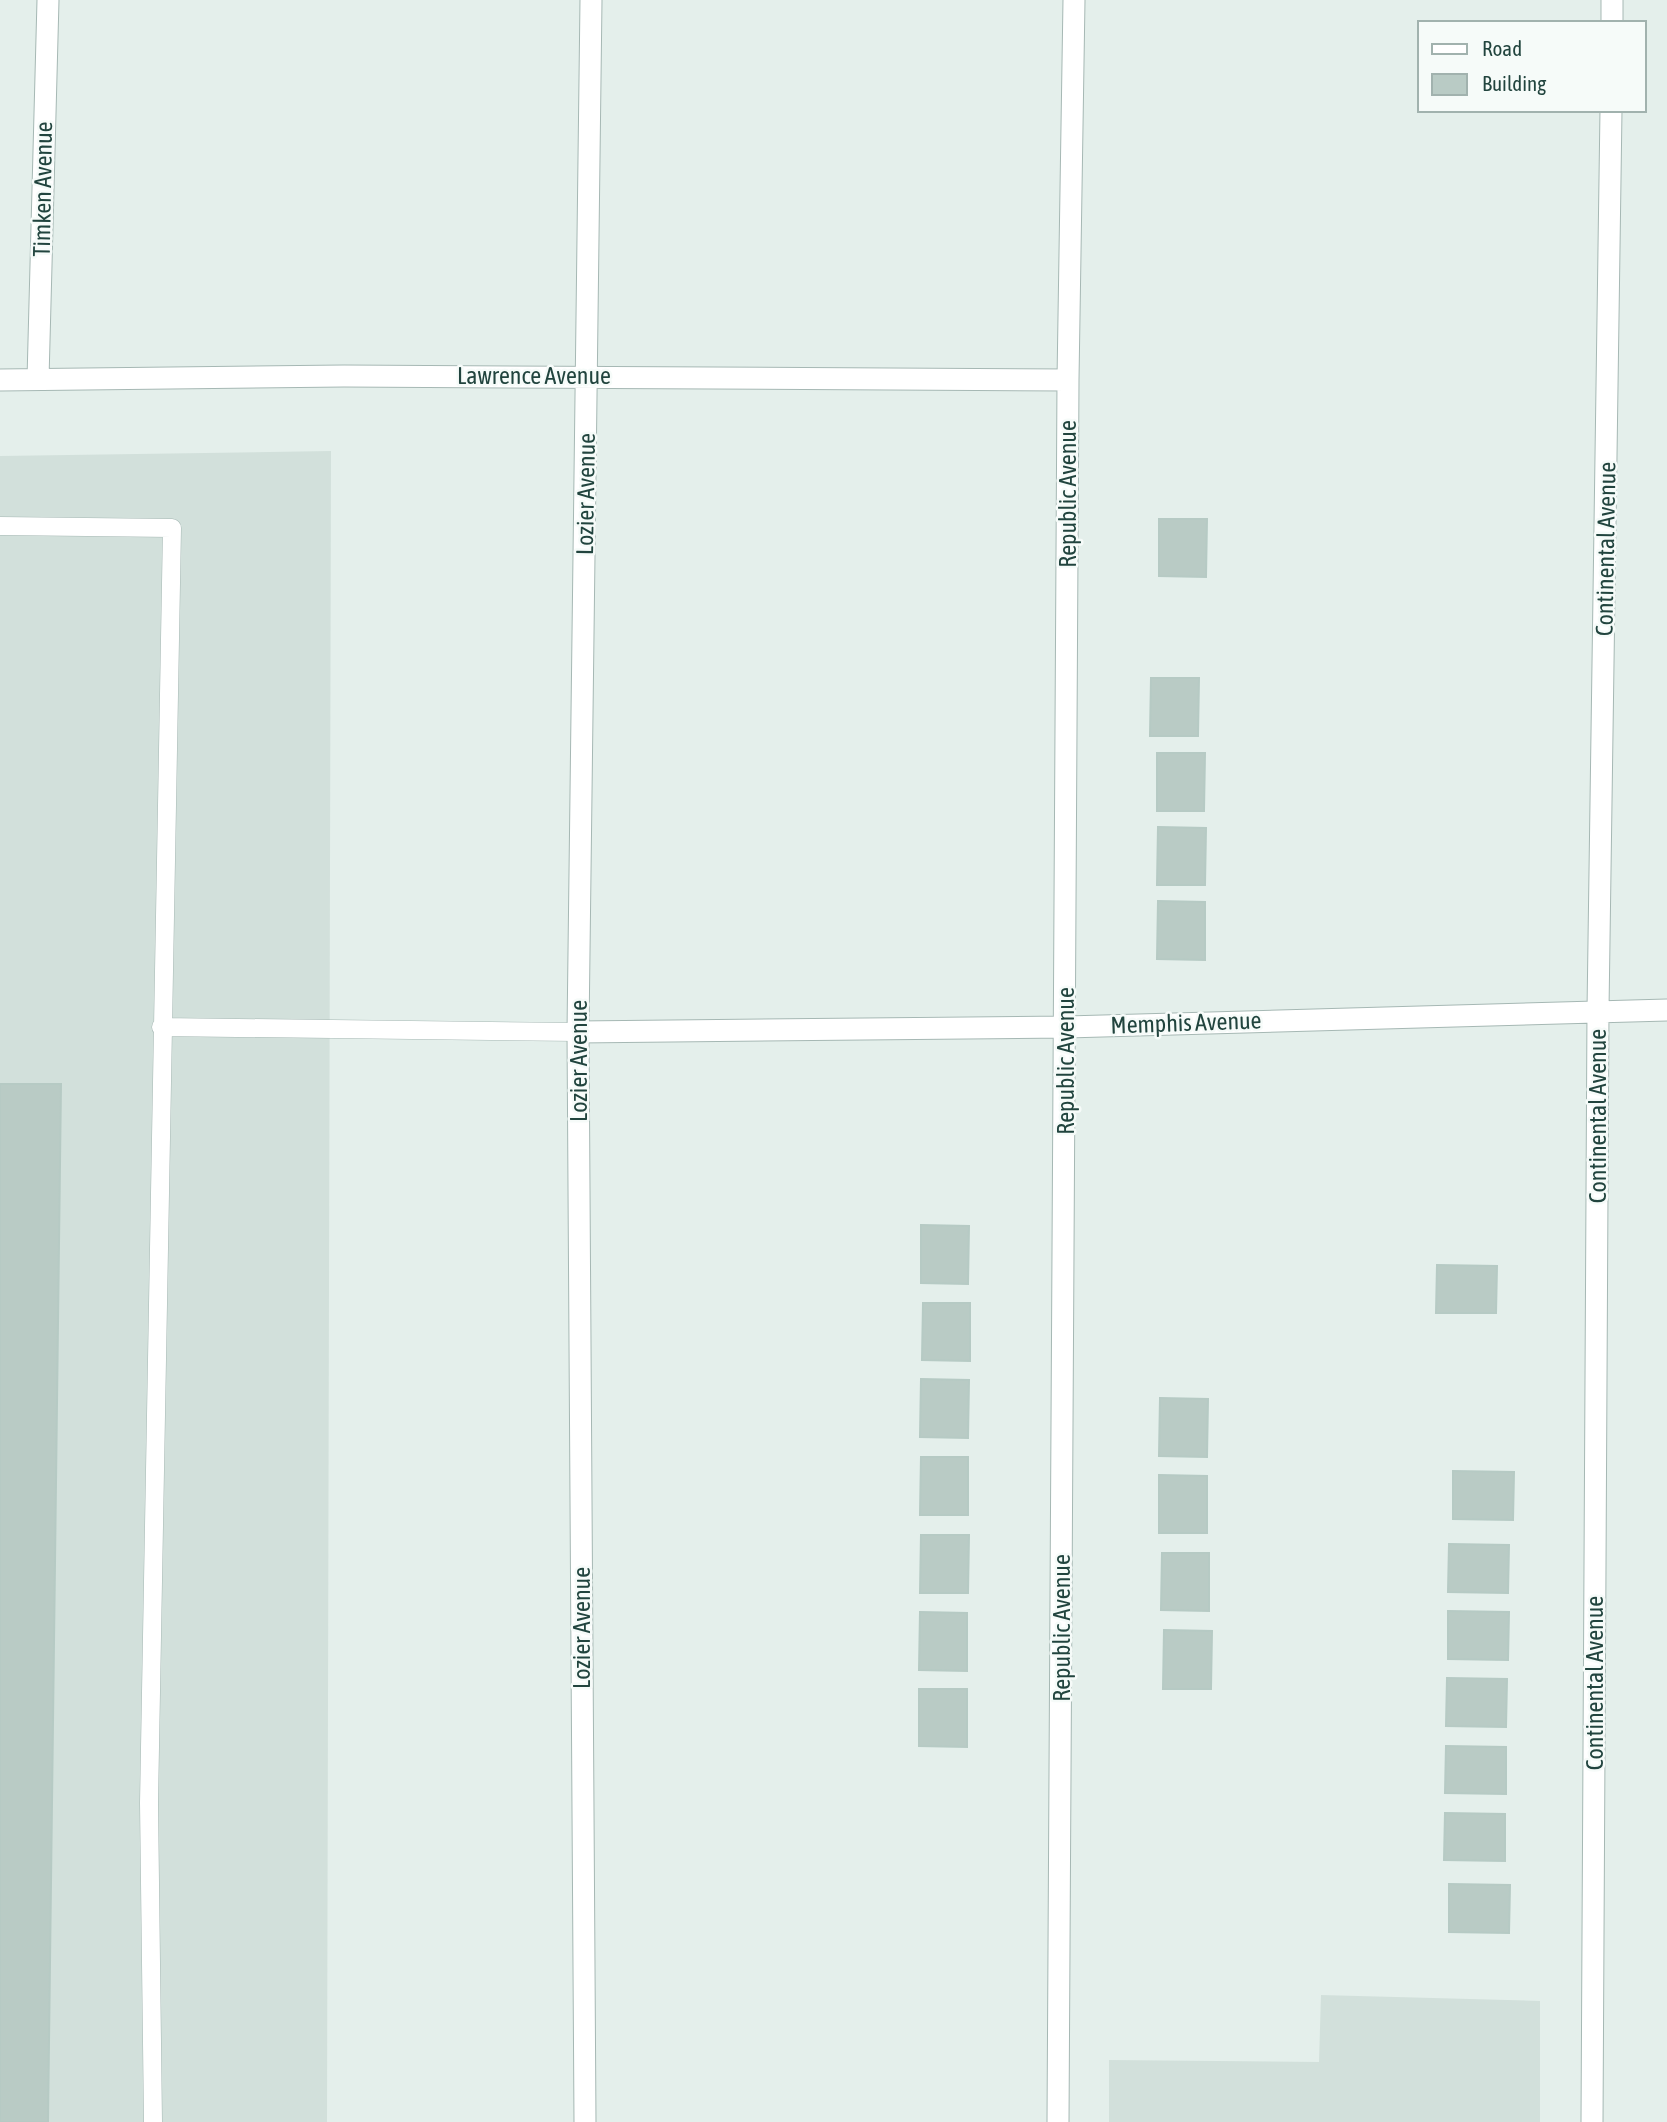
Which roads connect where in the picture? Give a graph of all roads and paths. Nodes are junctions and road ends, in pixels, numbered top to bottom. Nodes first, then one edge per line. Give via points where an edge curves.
1 (48, 0) edge
2 (591, 0) edge
3 (1074, 0) edge
4 (1612, 0) edge
5 (1612, 21) edge
6 (1611, 112) edge
7 (587, 376) junction
8 (38, 379) junction
9 (0, 380) edge
10 (1068, 380) junction
11 (0, 526) edge
12 (1598, 1010) junction
13 (1667, 1010) edge
14 (161, 1027) junction
15 (1067, 1027) junction
16 (578, 1032) junction
17 (153, 2122) edge
18 (584, 2122) edge
19 (1058, 2122) edge
20 (1592, 2122) edge

1 - 8 street, Timken Avenue
2 - 7 street, Lozier Avenue
3 - 10 street, Republic Avenue
4 - 5 street
6 - 12 street, Continental Avenue
7 - 8 street, Lawrence Avenue
7 - 10 street, Lawrence Avenue
7 - 16 street, Lozier Avenue
8 - 9 street, Lawrence Avenue
10 - 15 street, Republic Avenue
11 - 14 lane via 172,528
12 - 13 street, Memphis Avenue
12 - 15 street, Memphis Avenue
12 - 20 street, Continental Avenue
14 - 16 lane
14 - 17 lane via 149,1803
15 - 16 street, Memphis Avenue
15 - 19 street, Republic Avenue
16 - 18 street, Lozier Avenue

